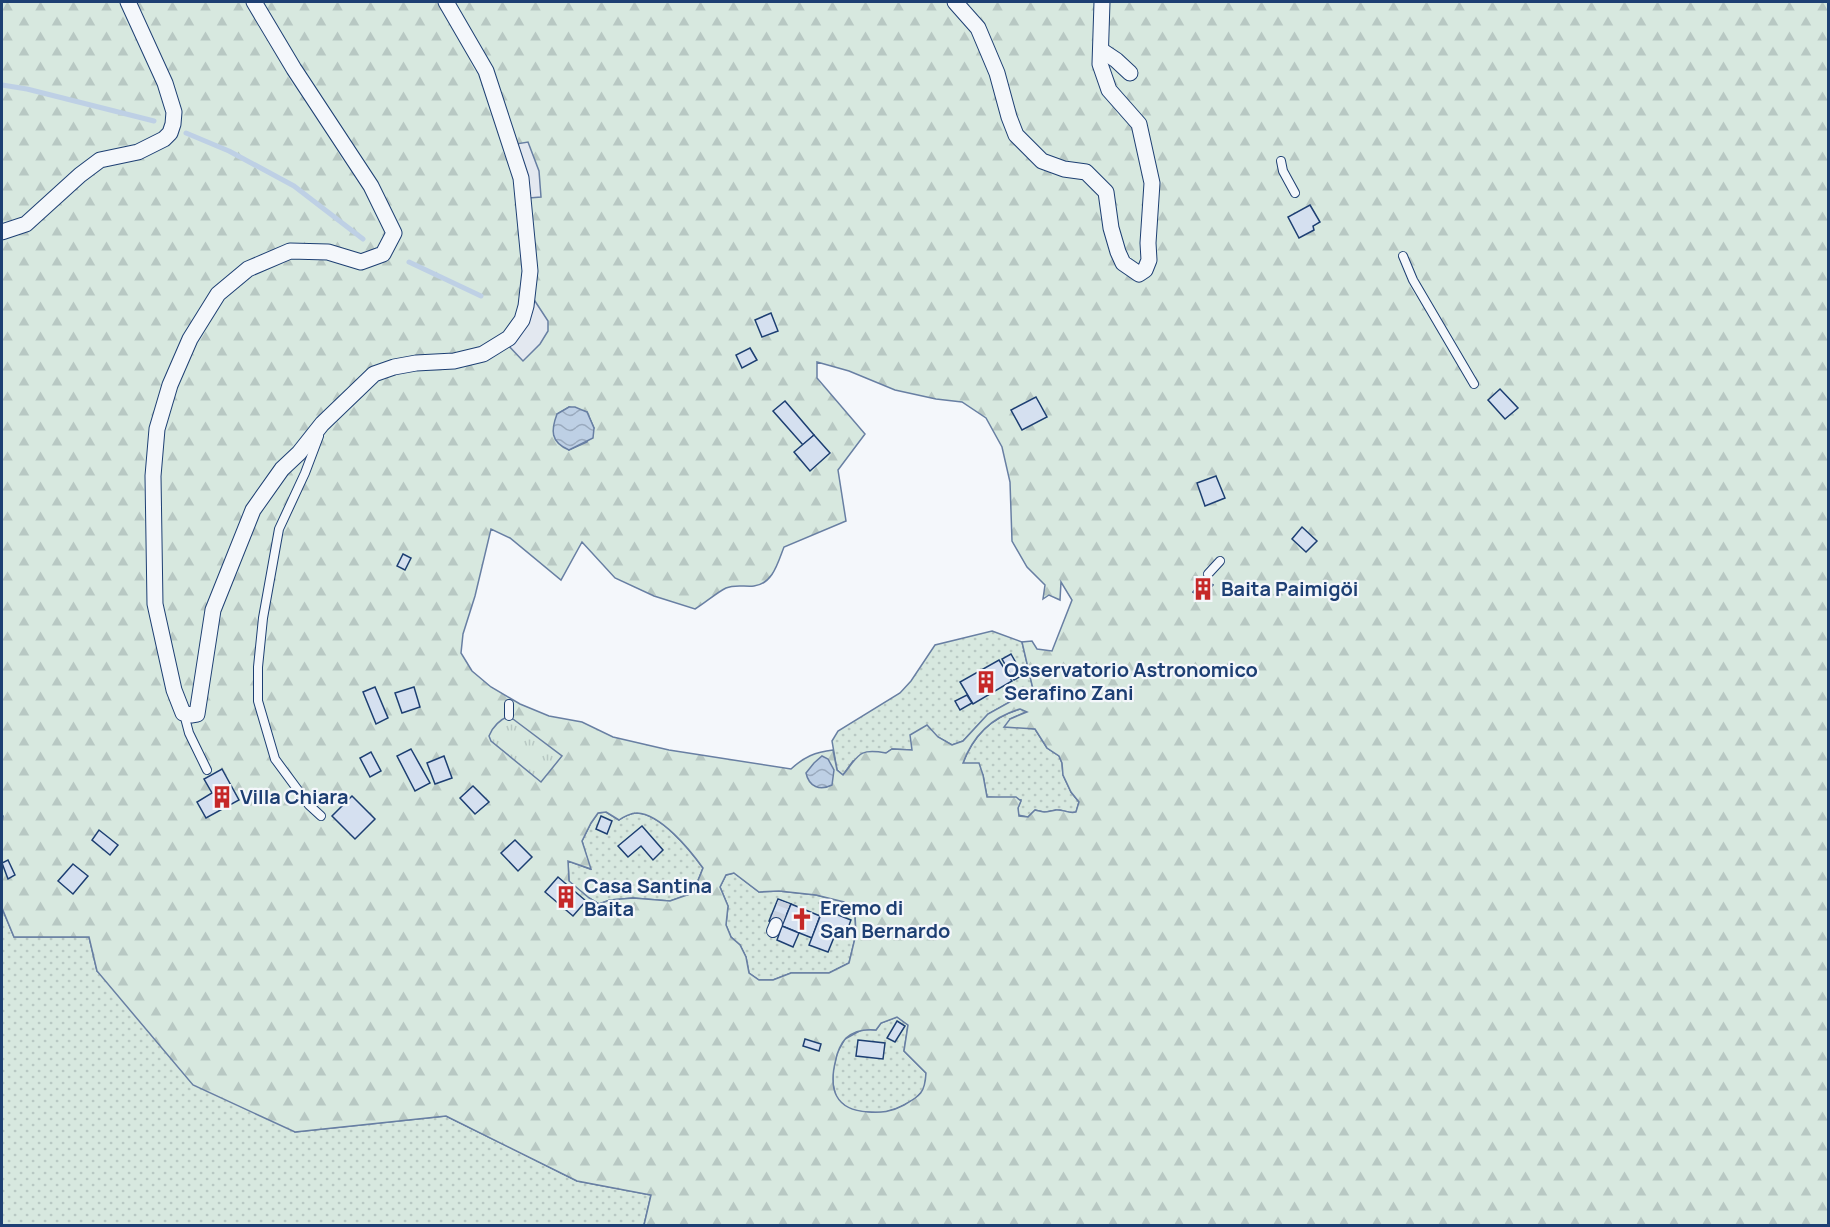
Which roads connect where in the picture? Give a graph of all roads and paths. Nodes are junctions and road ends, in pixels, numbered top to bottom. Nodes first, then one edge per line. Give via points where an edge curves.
1 (128, 2) edge
2 (254, 2) edge
3 (446, 2) edge
4 (955, 2) edge
5 (1102, 2) edge
6 (1101, 50) junction
7 (1130, 73) dead end
8 (1281, 161) dead end
9 (1295, 193) dead end
10 (2, 232) edge
11 (1403, 256) dead end
12 (1474, 384) dead end
13 (322, 424) junction
14 (1220, 561) dead end
15 (1208, 574) dead end
16 (508, 704) dead end
17 (183, 712) junction
18 (509, 716) dead end
19 (207, 770) dead end
20 (321, 816) dead end

1 - 10 street via 165,83 174,112 170,133 138,152 100,160 26,224
2 - 17 street via 371,186 394,233 382,254 361,262 328,252 290,252 248,269 218,294 190,339 157,429 153,476 155,604 174,690
3 - 13 street via 486,71 521,178 530,271 522,320 509,338 483,354 394,367 374,374
4 - 6 street via 978,28 1016,135 1042,161 1086,172 1106,192 1118,252 1123,263 1139,274 1149,260 1152,183 1139,124 1109,90 1100,63
5 - 6 street
6 - 7 street
8 - 9 lane
11 - 12 lane
13 - 17 street via 282,469 253,510 213,610 197,714
13 - 20 lane via 305,474 279,529 258,667 258,701 275,759
14 - 15 lane
16 - 18 lane
17 - 19 lane

